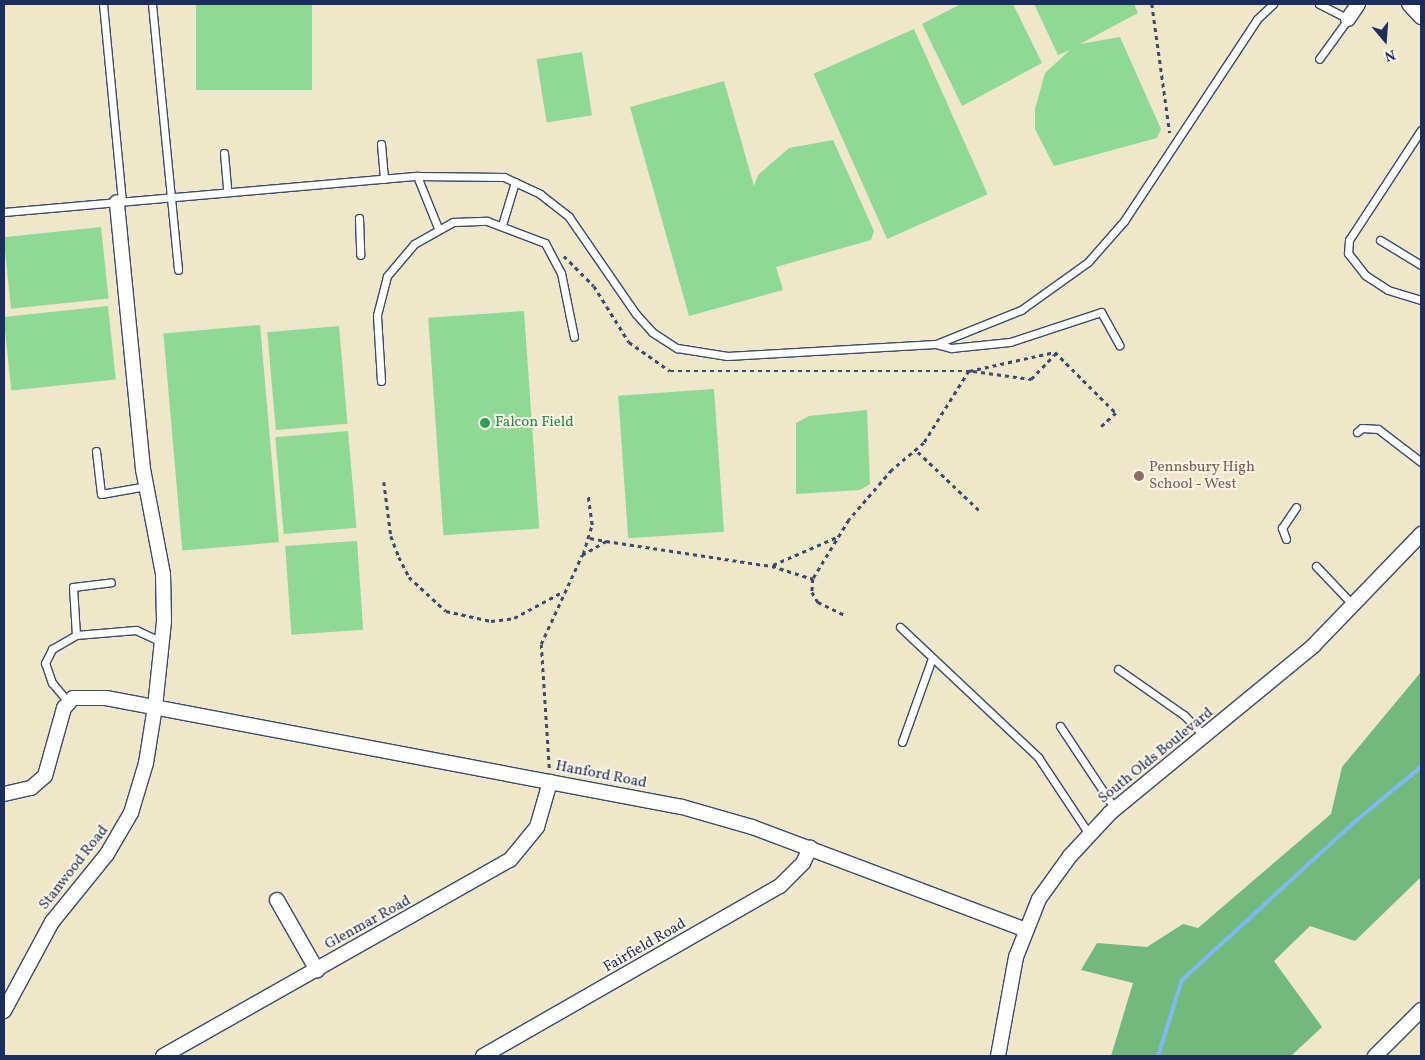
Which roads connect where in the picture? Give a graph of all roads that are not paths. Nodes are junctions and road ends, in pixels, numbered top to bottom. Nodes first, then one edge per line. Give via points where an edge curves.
1 (103, 4) edge
2 (152, 4) edge
3 (1273, 4) edge
4 (1319, 4) edge
5 (1358, 4) edge
6 (1409, 4) edge
7 (1421, 17) edge
8 (1348, 19) junction
9 (1319, 59) dead end
10 (1421, 130) edge
11 (381, 144) dead end
12 (224, 153) dead end
13 (417, 176) junction
14 (384, 179) junction
15 (514, 182) junction
16 (227, 191) junction
17 (172, 195) junction
18 (119, 201) junction
19 (4, 212) edge
20 (359, 218) dead end
21 (502, 225) junction
22 (438, 228) junction
23 (1380, 240) dead end
24 (360, 255) dead end
25 (1421, 265) edge
26 (178, 270) dead end
27 (1421, 300) edge
28 (574, 337) dead end
29 (936, 344) junction
30 (1119, 345) dead end
31 (381, 381) dead end
32 (1357, 432) dead end
33 (96, 452) dead end
34 (1421, 462) edge
35 (147, 486) junction
36 (1296, 507) dead end
37 (1421, 534) edge
38 (1286, 539) dead end
39 (1316, 566) dead end
40 (111, 582) dead end
41 (1354, 606) junction
42 (900, 627) dead end
43 (76, 635) junction
44 (162, 642) junction
45 (930, 661) junction
46 (1118, 668) dead end
47 (69, 703) junction
48 (155, 707) junction
49 (1060, 726) dead end
50 (1205, 737) junction
51 (902, 742) dead end
52 (550, 782) junction
53 (4, 794) edge
54 (1115, 809) junction
55 (1089, 834) junction
56 (810, 848) junction
57 (277, 900) dead end
58 (1026, 930) junction
59 (317, 970) junction
60 (1421, 1010) edge
61 (4, 1011) edge
62 (163, 1056) edge
63 (482, 1056) edge
64 (998, 1056) edge
65 (1375, 1056) edge

1 - 18 lane
2 - 17 lane
3 - 29 lane via 1257,19 1124,222 1076,272 1021,310
4 - 8 lane
5 - 8 street
6 - 7 street
8 - 9 lane
10 - 27 lane via 1348,240 1348,253 1360,270 1388,290
11 - 14 lane
12 - 16 lane
13 - 14 lane
13 - 15 lane via 501,177
13 - 22 lane
14 - 16 lane
15 - 21 lane
15 - 29 lane via 540,194 569,217 636,314 652,332 677,348 727,356
16 - 17 lane
17 - 18 lane
17 - 26 lane
18 - 19 lane
18 - 35 street, Stanwood Road
20 - 24 lane
21 - 22 lane via 464,221
21 - 28 lane via 545,243 561,273
22 - 31 lane via 395,263 381,290 377,315
23 - 25 lane
29 - 30 lane via 950,348 1016,340 1101,312
32 - 34 lane via 1362,428 1378,429
33 - 35 lane via 101,494
35 - 44 street, Stanwood Road via 163,574
36 - 38 lane via 1282,528
37 - 41 street, South Olds Boulevard
39 - 41 lane
40 - 43 lane via 73,587
41 - 50 street, South Olds Boulevard
42 - 45 lane
43 - 44 lane via 136,630
43 - 47 lane via 52,649 45,663 52,683
44 - 48 street, Stanwood Road
45 - 51 lane
45 - 55 lane via 1038,757
46 - 50 lane via 1184,715
47 - 48 street, Hanford Road via 79,696
47 - 53 street via 60,718 45,776 31,788
48 - 52 street, Hanford Road
48 - 61 street, Stanwood Road via 142,783 128,819 108,854 52,922
49 - 54 lane
50 - 54 street, South Olds Boulevard
52 - 56 street, Hanford Road via 705,813
52 - 59 street, Glenmar Road via 537,827 510,860
54 - 55 street, South Olds Boulevard
55 - 58 street, South Olds Boulevard via 1045,889
56 - 58 street, Hanford Road
56 - 63 street, Fairfield Road via 803,862 780,886
57 - 59 street
58 - 64 street, South Olds Boulevard via 1009,989
59 - 62 street, Glenmar Road
60 - 65 street

